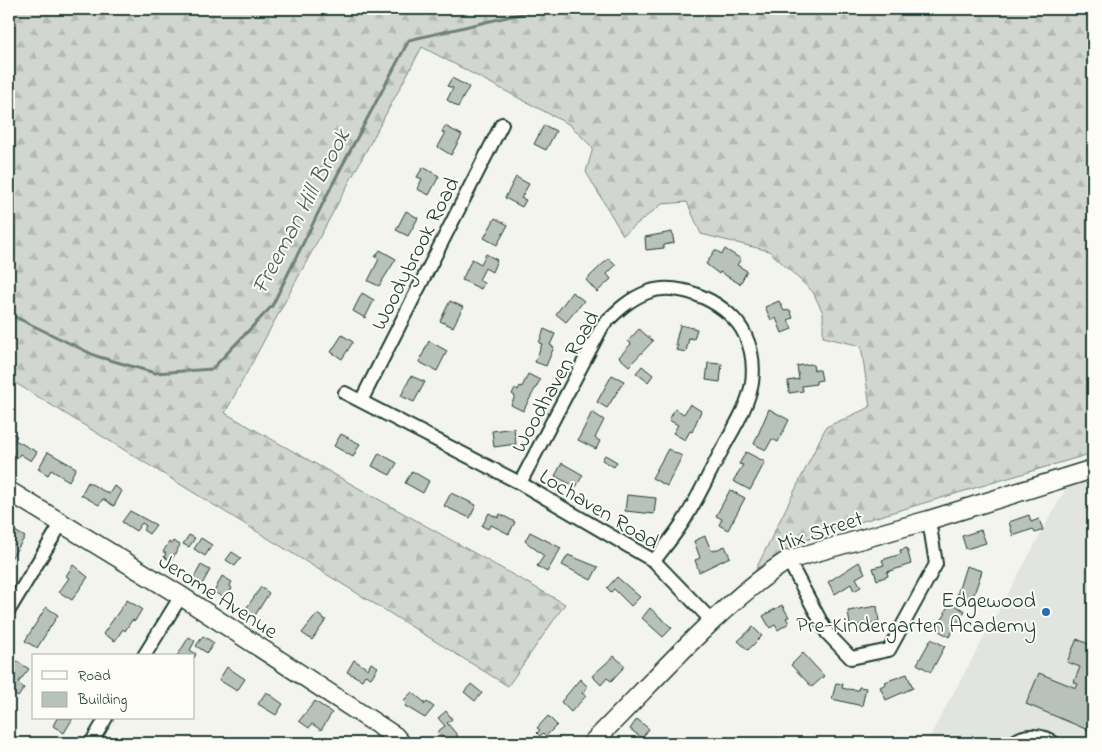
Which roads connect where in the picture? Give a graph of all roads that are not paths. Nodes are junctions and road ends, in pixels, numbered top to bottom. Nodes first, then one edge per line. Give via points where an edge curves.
1 (502, 124) dead end
2 (345, 393) dead end
3 (361, 401) junction
4 (1093, 469) edge
5 (520, 483) junction
6 (9, 491) edge
7 (929, 520) junction
8 (61, 524) junction
9 (788, 560) junction
10 (654, 561) junction
11 (181, 596) junction
12 (9, 610) edge
13 (713, 622) junction
14 (145, 654) edge
15 (105, 720) edge
16 (91, 743) edge
17 (401, 743) edge
18 (592, 743) edge
19 (1013, 743) edge
20 (1054, 743) edge

1 - 3 street, Woodybrook Road
2 - 3 street, Lochaven Road
3 - 5 street, Lochaven Road
4 - 7 main road, Mix Street
5 - 10 street, Lochaven Road
5 - 10 street, Woodhaven Road via 603,325 623,304 650,291 674,289 697,294 712,302 745,334 752,360 752,383 743,411 682,524
6 - 8 main road, Jerome Avenue
7 - 9 main road, Mix Street
7 - 9 street via 936,564 889,650 851,658 826,634
8 - 11 main road, Jerome Avenue
8 - 12 street
9 - 13 main road, Mix Street via 768,573
10 - 13 street, Lochaven Road
11 - 14 street
11 - 17 main road, Jerome Avenue
13 - 18 main road, Mix Street
15 - 16 street
19 - 20 street via 1034,736

